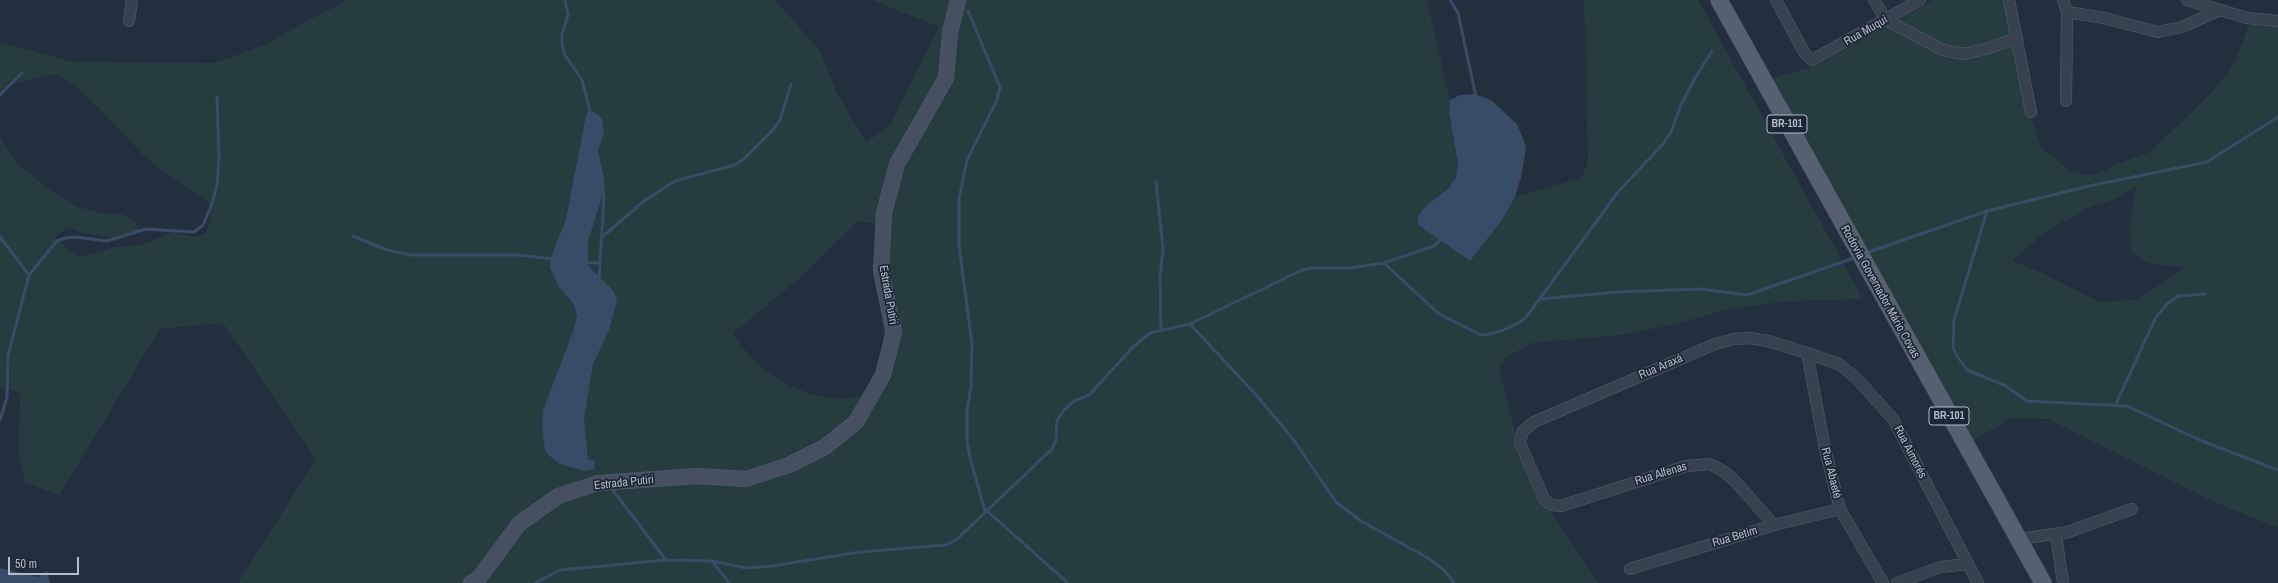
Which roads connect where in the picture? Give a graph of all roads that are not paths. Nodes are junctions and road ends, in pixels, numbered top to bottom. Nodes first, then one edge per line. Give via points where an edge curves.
1 (132, 0) edge
2 (958, 0) edge
3 (1719, 0) edge
4 (1776, 0) edge
5 (1874, 0) edge
6 (1920, 0) edge
7 (2008, 0) edge
8 (2063, 0) edge
9 (2187, 0) edge
10 (2220, 10) junction
11 (2067, 12) junction
12 (1886, 20) junction
13 (129, 21) dead end
14 (2278, 21) edge
15 (2017, 38) junction
16 (2066, 101) dead end
17 (2031, 112) dead end
18 (1807, 353) junction
19 (1551, 505) joint
20 (1840, 509) junction
21 (2132, 509) dead end
22 (1774, 525) junction
23 (2056, 535) junction
24 (2019, 539) junction
25 (1968, 564) junction
26 (1630, 569) dead end
27 (471, 583) edge
28 (1883, 583) edge
29 (1897, 583) edge
30 (1978, 583) edge
31 (2043, 583) edge
32 (2063, 583) edge

1 - 13 street
2 - 27 street, Estrada Putiri via 950,33 946,78 898,164 884,213 881,271 894,332 883,375 856,422 826,447 789,466 746,479 698,476 598,483 558,496 519,524 479,578
3 - 24 main road, Rodovia Governador Mário Covas / BR-101
4 - 12 street, Rua Muqui via 1805,54 1812,60
5 - 12 street
6 - 12 street, Rua Muqui
7 - 15 street
8 - 11 street
9 - 10 street
10 - 11 street via 2182,27 2158,32 2104,18
10 - 14 street via 2258,20
11 - 16 street
12 - 15 street via 1943,50 1964,54
15 - 17 street
18 - 19 street, Rua Araxá via 1768,341 1734,339 1715,344 1534,422 1523,431 1520,443 1544,499
18 - 20 street, Rua Abaeté via 1824,449
18 - 25 street, Rua Aimorés via 1839,364 1858,380 1893,419
19 - 22 street, Rua Alfenas via 1562,506 1686,466 1710,464 1733,479
20 - 22 street, Rua Betim
20 - 28 street, Rua Abaeté
21 - 23 street
22 - 26 street, Rua Betim
23 - 24 street
23 - 32 street
24 - 31 main road, Rodovia Governador Mário Covas / BR-101
25 - 29 street via 1940,567
25 - 30 street, Rua Aimorés

